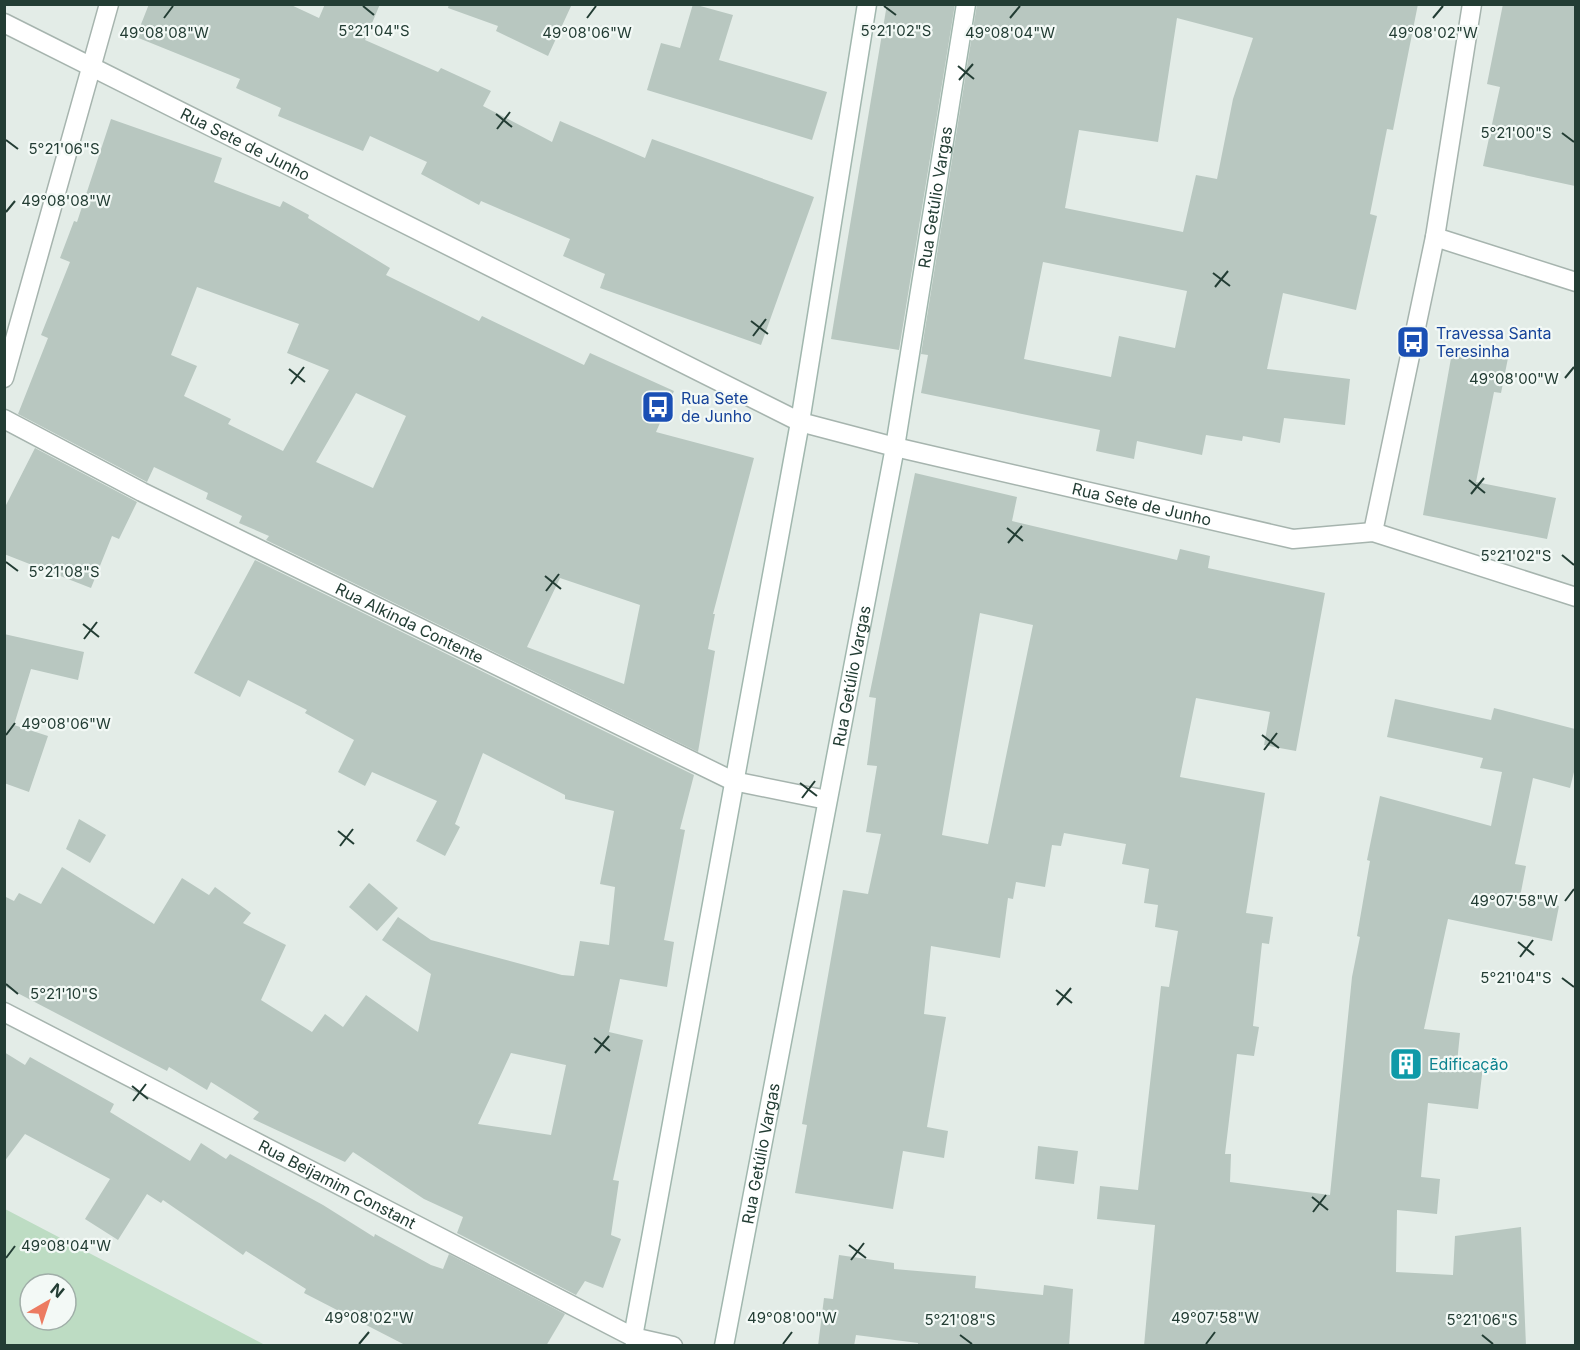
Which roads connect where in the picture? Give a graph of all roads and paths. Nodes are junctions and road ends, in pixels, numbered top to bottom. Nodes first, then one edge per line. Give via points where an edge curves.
1 (109, 4) edge
2 (867, 4) edge
3 (966, 4) edge
4 (1472, 4) edge
5 (4, 23) edge
6 (90, 66) junction
7 (1436, 237) junction
8 (1575, 282) edge
9 (4, 378) edge
10 (4, 419) edge
11 (800, 422) junction
12 (895, 447) junction
13 (1373, 532) junction
14 (1575, 597) edge
15 (733, 781) junction
16 (827, 800) junction
17 (4, 1012) edge
18 (635, 1341) edge
19 (673, 1346) edge
20 (724, 1346) edge

1 - 6 street
2 - 11 street
3 - 12 street, Rua Getúlio Vargas
4 - 7 street
5 - 6 street, Rua Sete de Junho
6 - 9 street
6 - 11 street, Rua Sete de Junho
7 - 8 street
7 - 13 street
10 - 15 street, Rua Alkinda Contente via 152,497
11 - 12 street, Rua Sete de Junho
11 - 15 street
12 - 13 street, Rua Sete de Junho via 1293,538
12 - 16 street, Rua Getúlio Vargas
13 - 14 street, Rua Sete de Junho
15 - 16 street, Rua Alkinda Contente
15 - 18 street
16 - 20 street, Rua Getúlio Vargas
17 - 18 street, Rua Beijamim Constant
18 - 19 street, Rua Beijamim Constant

